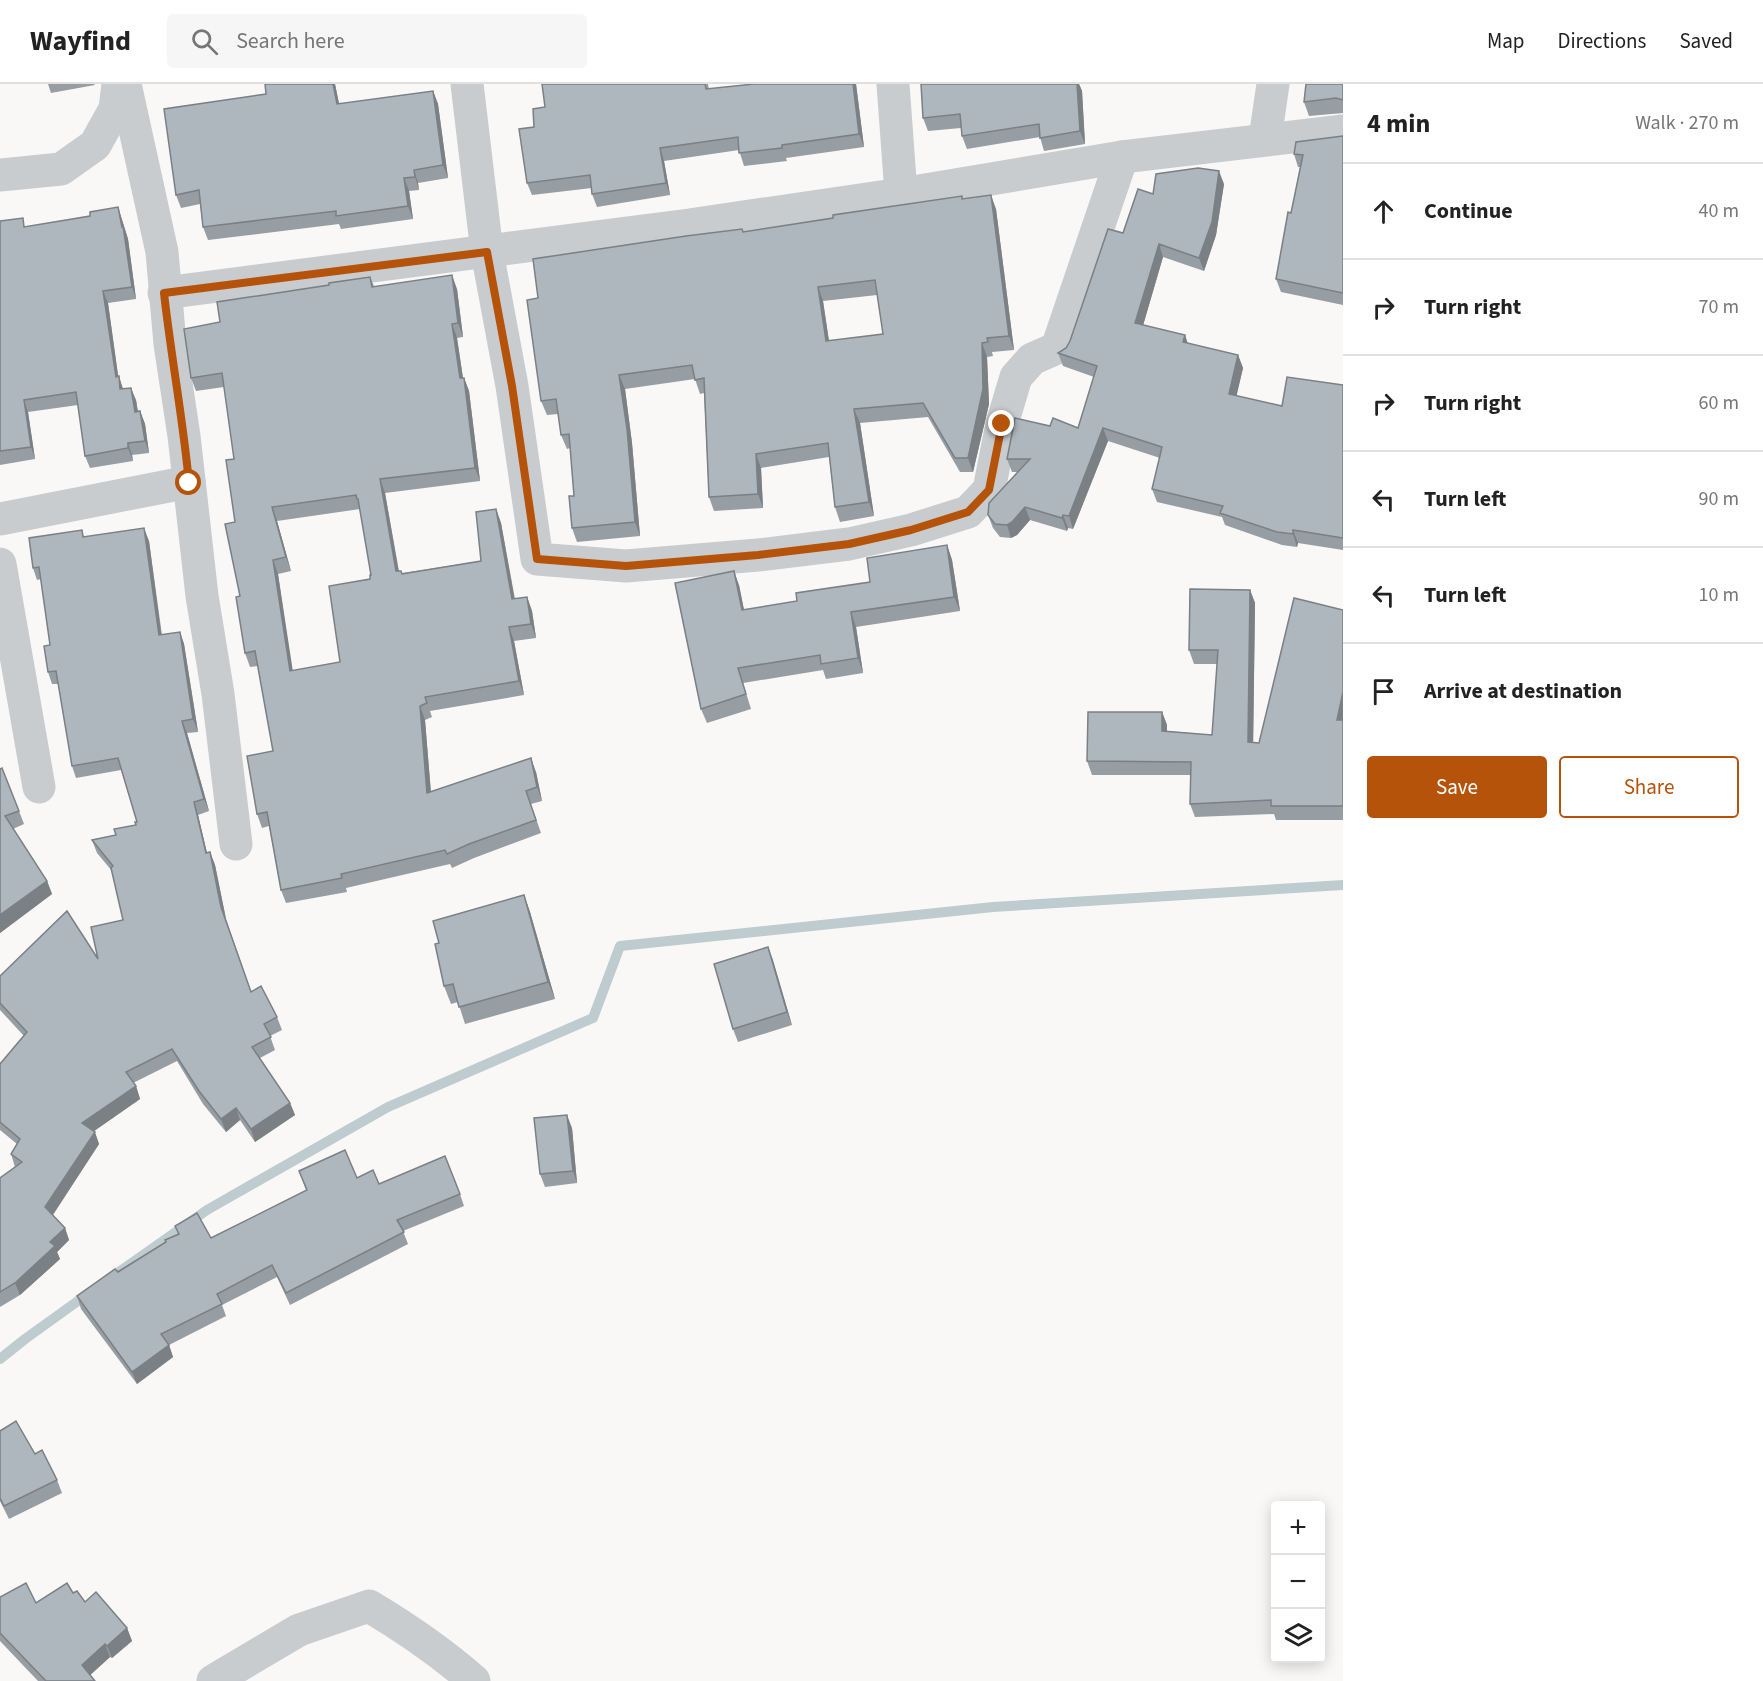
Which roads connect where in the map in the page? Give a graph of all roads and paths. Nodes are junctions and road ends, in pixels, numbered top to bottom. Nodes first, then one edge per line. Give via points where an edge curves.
1 (118, 84) edge
2 (125, 84) edge
3 (468, 84) edge
4 (893, 84) edge
5 (1273, 84) edge
6 (1343, 131) edge
7 (1265, 139) junction
8 (1122, 157) junction
9 (0, 175) edge
10 (901, 194) junction
11 (487, 252) junction
12 (164, 293) junction
13 (189, 483) junction
14 (0, 519) edge
15 (0, 564) edge
16 (39, 787) dead end
17 (236, 844) dead end
18 (213, 1681) edge
19 (474, 1681) edge

1 - 9 street via 116,108 95,145 61,169
2 - 12 street via 162,252
3 - 11 street
4 - 10 street
5 - 7 street
6 - 7 street
7 - 8 street
8 - 10 street
8 - 11 street via 1057,348 1032,359 1016,377 989,490 968,512 849,544 626,566 537,559 512,386
10 - 11 street
11 - 12 street
12 - 13 street
13 - 14 street
13 - 17 street
15 - 16 street
18 - 19 street via 299,1630 369,1606 441,1653

